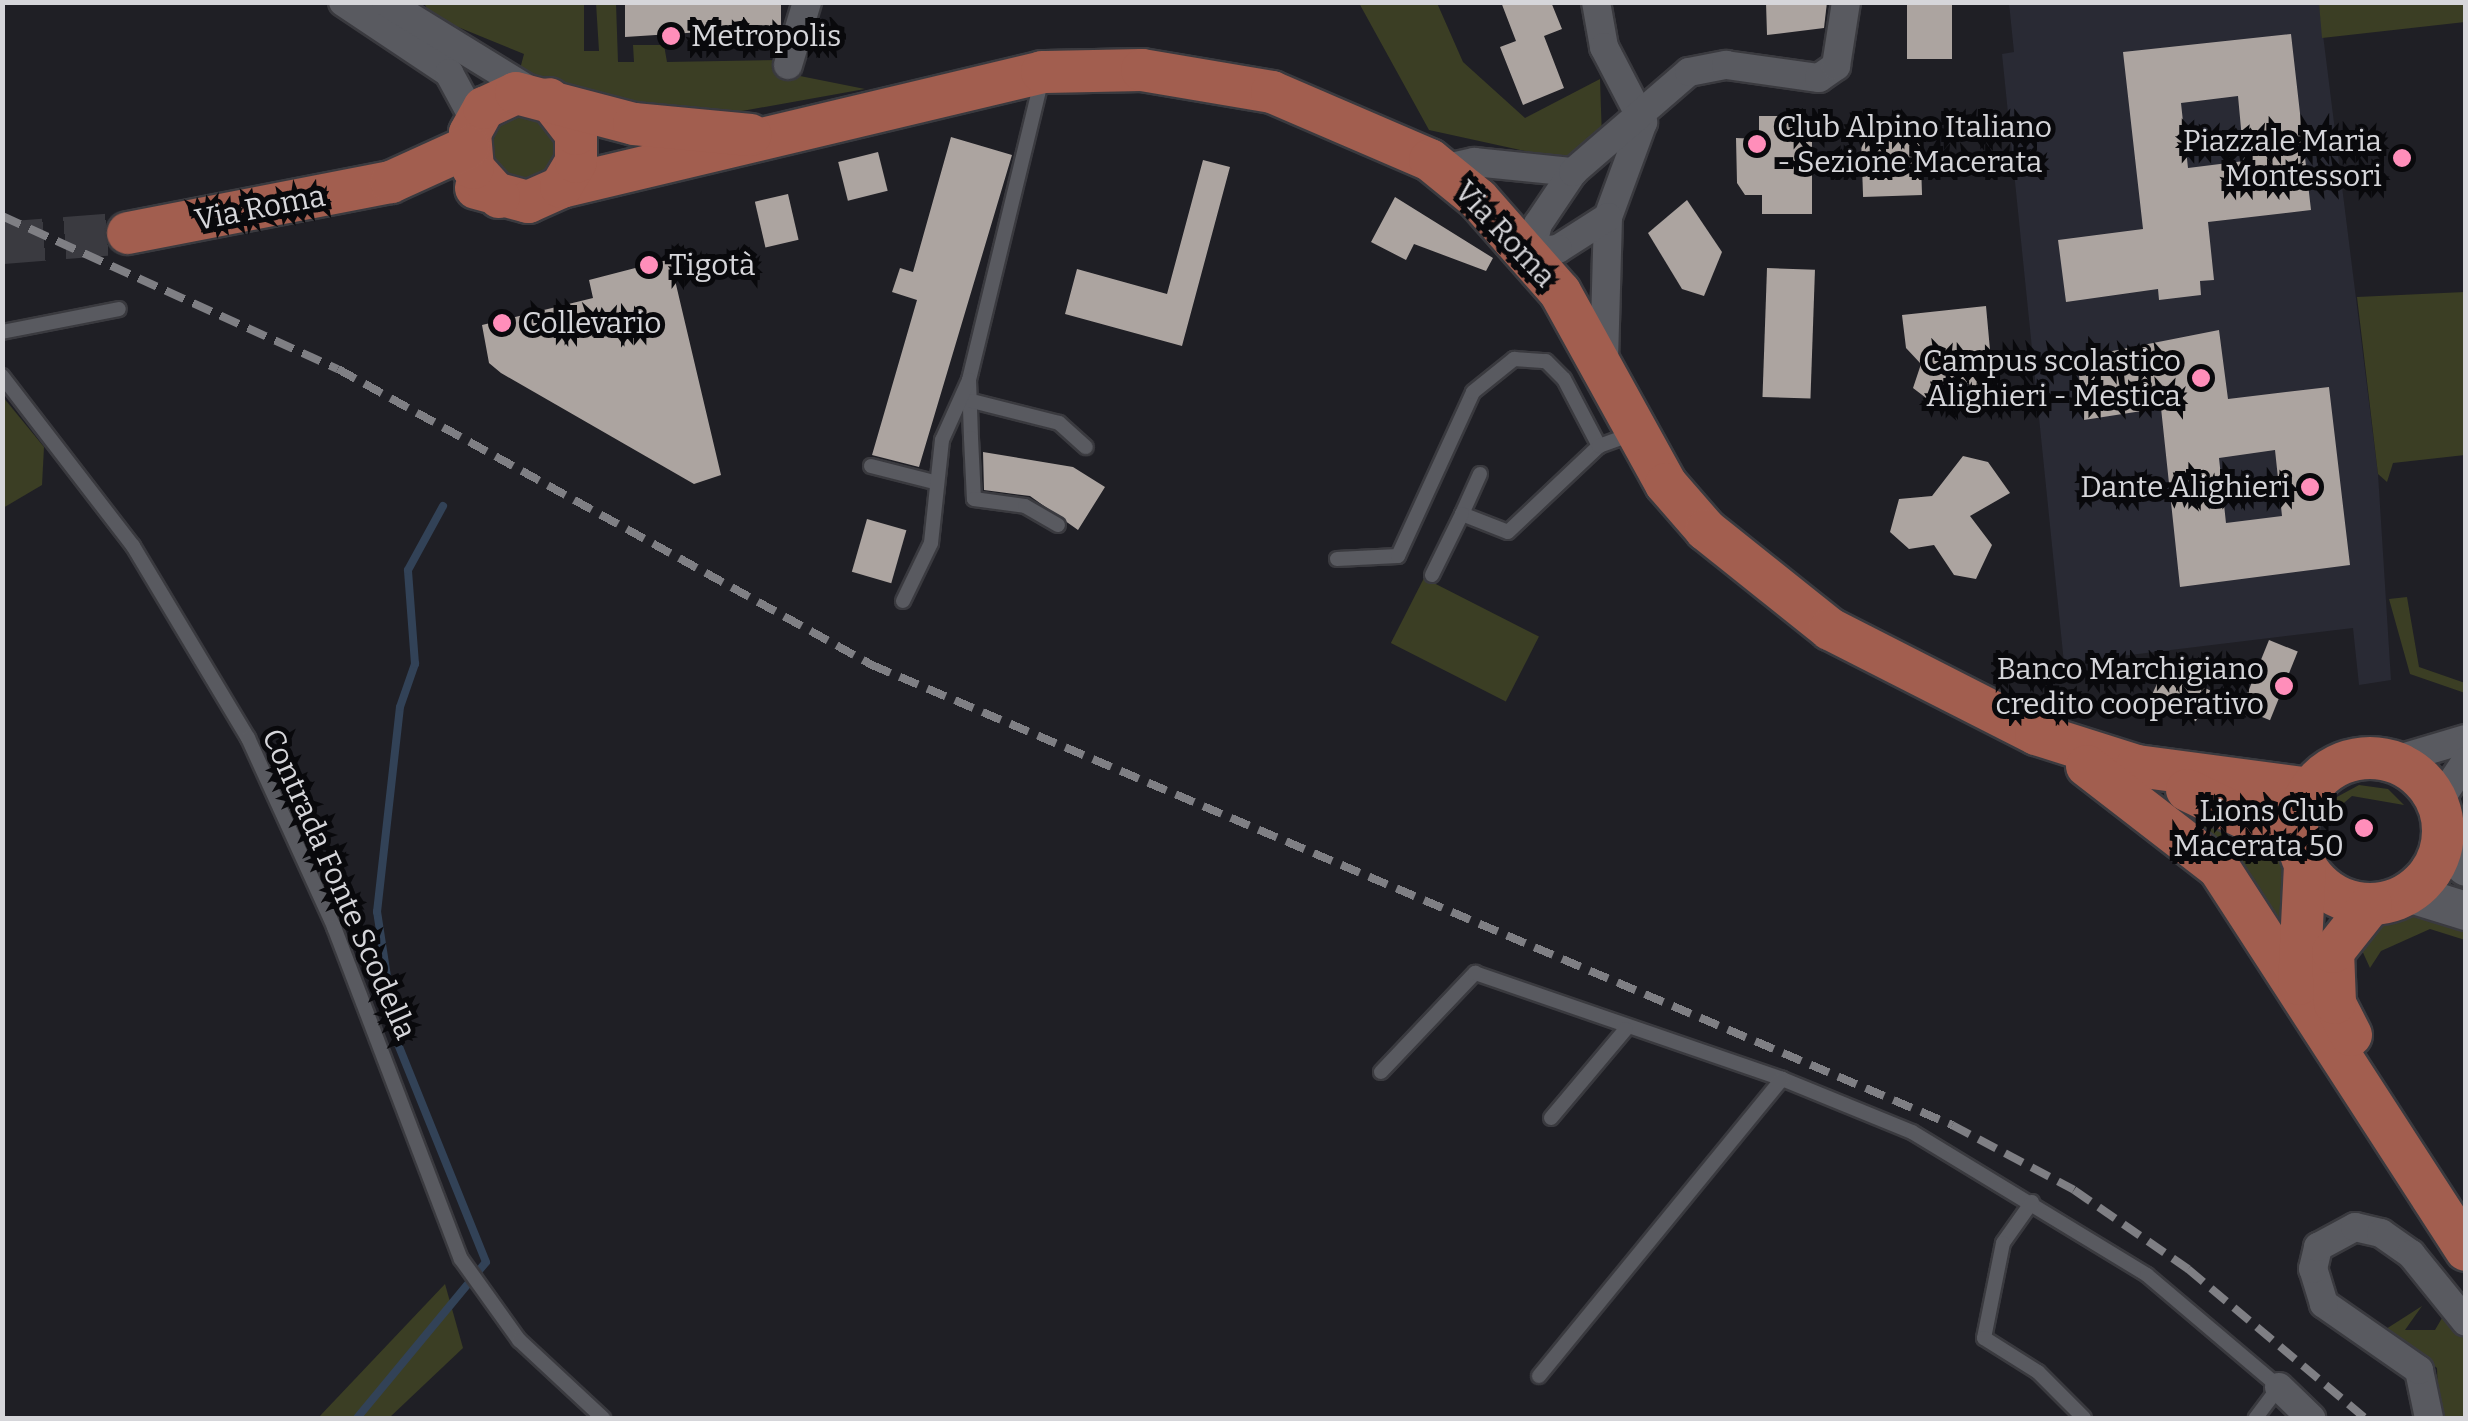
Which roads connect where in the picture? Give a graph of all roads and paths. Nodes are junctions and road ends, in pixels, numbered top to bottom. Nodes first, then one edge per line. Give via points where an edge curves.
1 (343, 2) edge
2 (386, 2) edge
3 (807, 2) edge
4 (1596, 2) edge
5 (1846, 2) edge
6 (788, 65) dead end
7 (1042, 72) junction
8 (541, 96) junction
9 (1640, 112) junction
10 (472, 134) junction
11 (763, 136) junction
12 (1443, 169) junction
13 (1573, 172) junction
14 (391, 182) junction
15 (561, 188) junction
16 (499, 197) junction
17 (1608, 217) junction
18 (128, 233) tunnel mouth
19 (1531, 252) junction
20 (119, 309) dead end
21 (2, 332) edge
22 (1606, 366) junction
23 (2, 376) edge
24 (969, 380) junction
25 (972, 402) junction
26 (1617, 439) junction
27 (1086, 447) dead end
28 (871, 466) dead end
29 (1480, 474) dead end
30 (934, 482) junction
31 (1462, 514) junction
32 (1058, 524) dead end
33 (1337, 559) dead end
34 (1432, 576) dead end
35 (903, 600) dead end
36 (2036, 734) junction
37 (2466, 739) edge
38 (2392, 761) junction
39 (2466, 761) edge
40 (2137, 766) junction
41 (2310, 789) junction
42 (2448, 839) edge
43 (2302, 854) junction
44 (2390, 898) junction
45 (2466, 912) edge
46 (2299, 984) junction
47 (1626, 1028) junction
48 (1381, 1072) dead end
49 (1782, 1079) junction
50 (1551, 1118) dead end
51 (2032, 1202) junction
52 (2466, 1212) edge
53 (2466, 1250) edge
54 (2466, 1322) edge
55 (1539, 1376) dead end
56 (2280, 1388) junction
57 (604, 1418) edge
58 (2084, 1418) edge
59 (2256, 1418) edge
60 (2310, 1418) edge
61 (2429, 1418) edge

1 - 10 street via 449,73
2 - 8 street
3 - 6 street
4 - 9 street via 1604,47
5 - 9 street via 1836,66 1819,78 1726,65 1690,72
7 - 11 main road, Via Roma
7 - 12 main road, Via Roma via 1142,70 1272,92
7 - 24 lane
8 - 10 main road, Via Roma via 500,97
8 - 11 main road, Via Roma via 634,124
8 - 15 main road via 576,134 576,162
9 - 13 street
9 - 17 street via 1641,147
10 - 14 main road, Via Roma
10 - 16 main road via 472,168
11 - 15 main road, Via Roma via 702,160
12 - 13 street via 1474,162
12 - 19 main road, Via Roma
13 - 19 street via 1538,224
14 - 16 main road, Via Roma via 441,181
14 - 18 main road, Via Roma
15 - 16 main road, Via Roma via 528,202
17 - 19 street via 1558,249
17 - 22 street
19 - 22 main road, Via Roma
20 - 21 lane
22 - 26 main road, Via Roma
23 - 57 lane, Contrada Fonte Scodella via 133,546 248,738 334,927 460,1259 486,1299
24 - 25 lane
24 - 30 lane
25 - 27 lane via 1059,424
25 - 32 lane via 974,499 1025,506
26 - 31 lane via 1508,532
26 - 33 lane via 1546,362 1514,359 1474,392 1398,556
26 - 36 main road, Via Roma via 1706,530 1830,629
28 - 30 lane
29 - 31 lane
30 - 35 lane via 931,543
31 - 34 lane
36 - 40 main road, Via Roma
36 - 46 main road via 2182,832
37 - 38 street
38 - 41 main road via 2347,761
38 - 42 main road via 2420,777
39 - 42 street
40 - 41 main road, Via Roma
40 - 43 main road, Via Roma
41 - 43 main road
42 - 44 main road
43 - 44 main road, Via Roma via 2330,891
43 - 46 main road
44 - 45 main road, Via Roma
44 - 52 main road via 2333,952 2335,1003
46 - 53 main road
47 - 48 lane via 1475,973
47 - 49 lane
47 - 50 lane
49 - 51 lane via 1912,1132
49 - 55 lane
51 - 56 lane via 2188,1304
51 - 58 lane via 2003,1243 1984,1338 2038,1372
54 - 61 street via 2412,1254 2381,1233 2355,1226 2318,1248 2324,1304 2419,1370
56 - 59 lane
56 - 60 street

